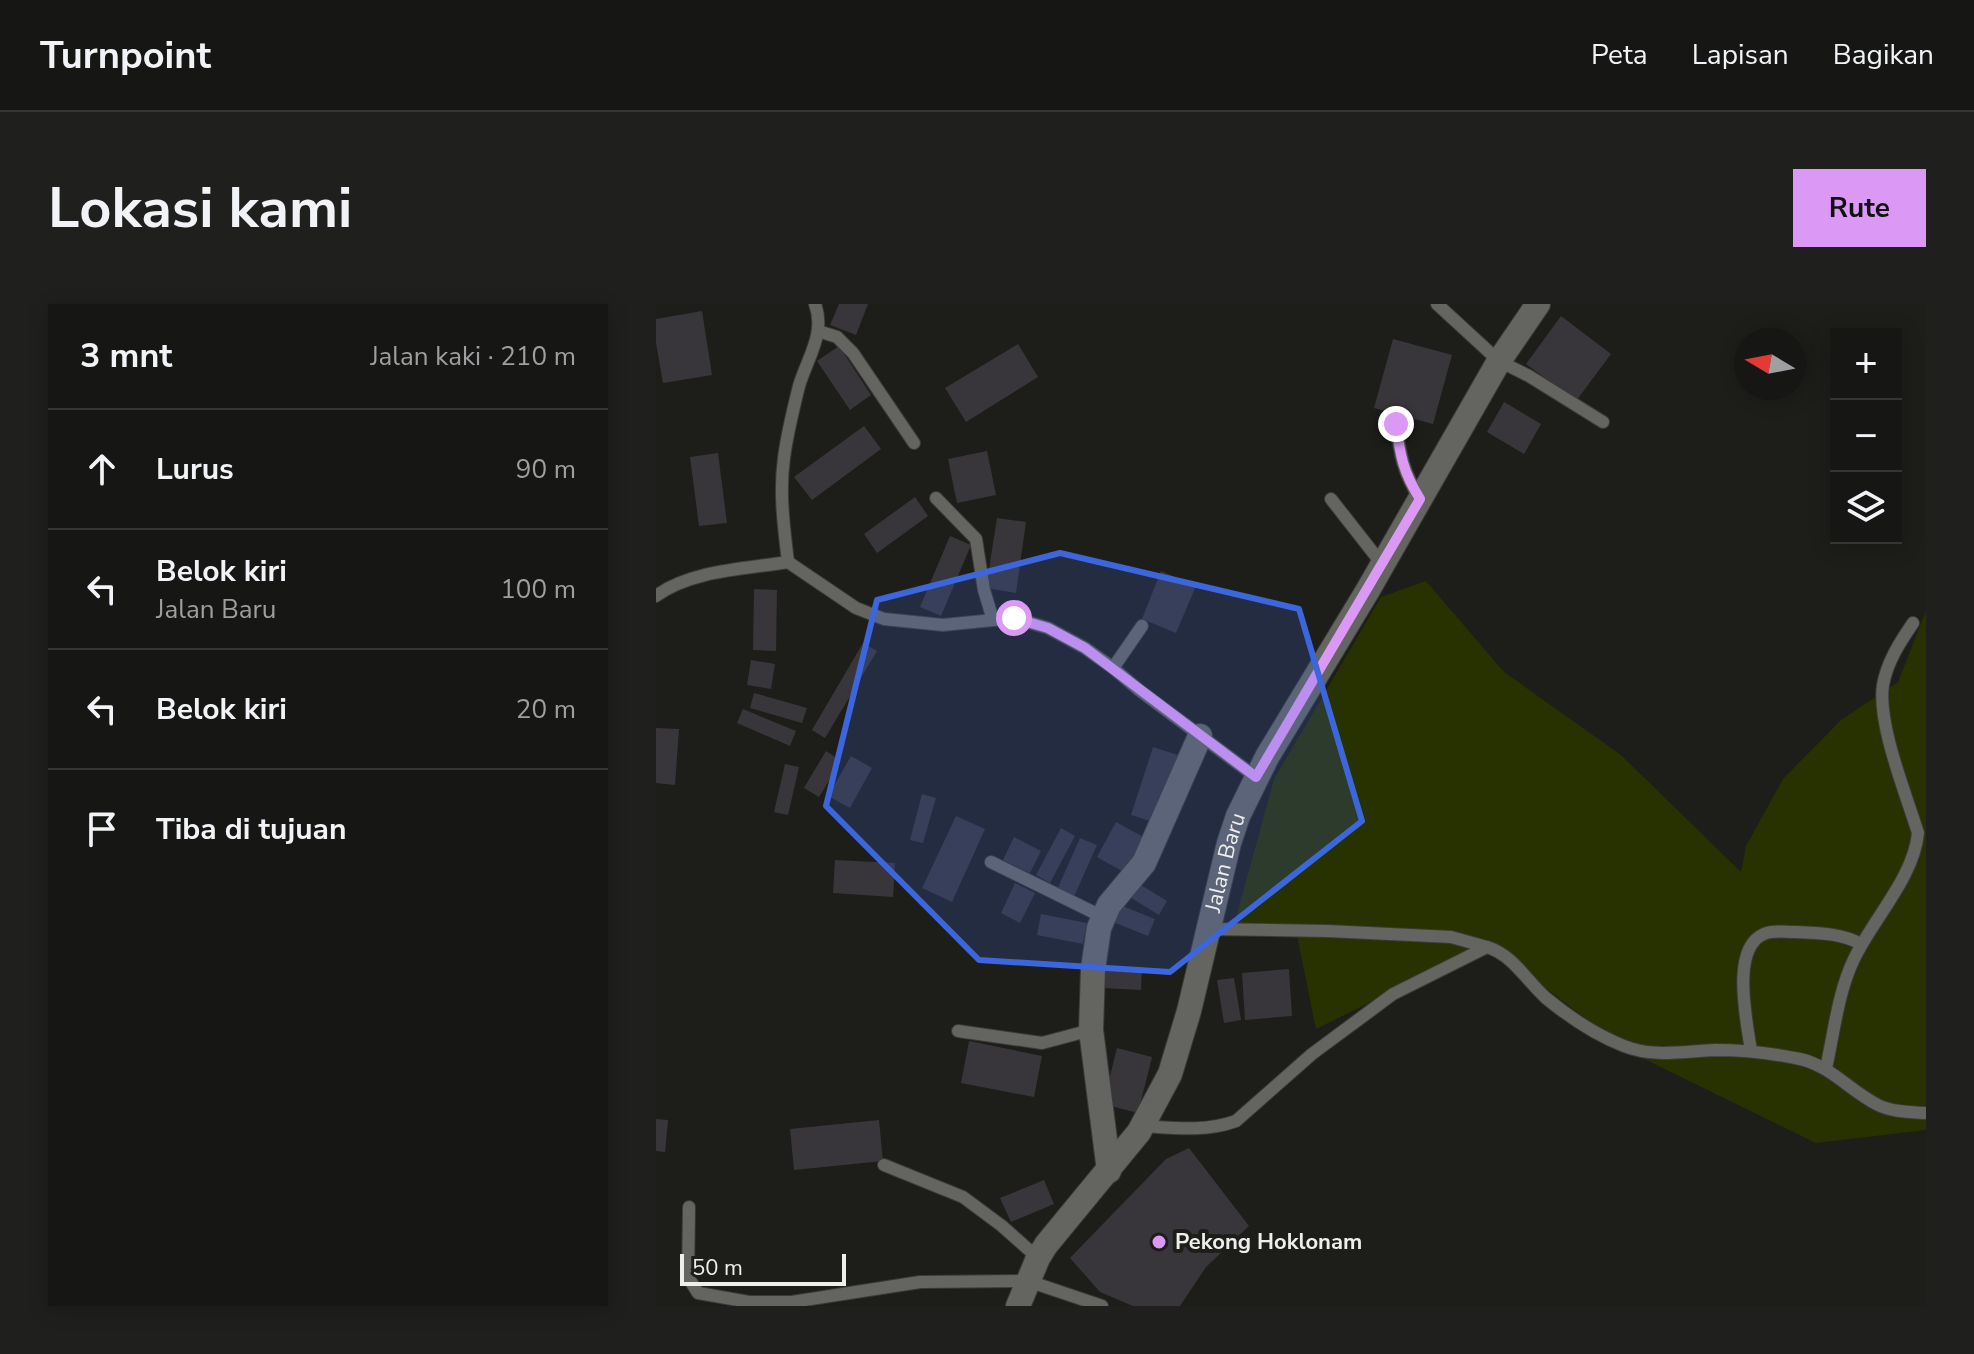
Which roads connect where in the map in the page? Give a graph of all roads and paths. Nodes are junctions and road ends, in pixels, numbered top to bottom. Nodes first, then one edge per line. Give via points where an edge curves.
1 (815, 304) edge
2 (1437, 304) edge
3 (1538, 304) edge
4 (818, 331) junction
5 (1499, 361) junction
6 (1603, 422) dead end
7 (1396, 424) dead end
8 (914, 443) dead end
9 (936, 498) dead end
10 (1331, 499) dead end
11 (1420, 499) junction
12 (788, 562) junction
13 (1382, 564) junction
14 (656, 596) edge
15 (993, 620) junction
16 (1913, 623) dead end
17 (1142, 626) dead end
18 (1113, 668) junction
19 (1200, 736) junction
20 (1256, 777) junction
21 (1921, 842) edge
22 (991, 862) dead end
23 (1103, 917) junction
24 (1208, 929) junction
25 (1861, 944) junction
26 (1487, 947) junction
27 (1091, 1030) junction
28 (958, 1031) dead end
29 (1751, 1051) junction
30 (1826, 1068) junction
31 (1926, 1113) edge
32 (1143, 1126) junction
33 (884, 1165) dead end
34 (1109, 1171) junction
35 (689, 1207) dead end
36 (1038, 1258) junction
37 (1028, 1281) junction
38 (1018, 1306) edge
39 (1102, 1306) edge

1 - 4 lane
2 - 5 lane
3 - 5 street, Jalan Baru
4 - 8 lane via 837,337 853,353
4 - 12 lane via 800,381 783,463
5 - 6 lane
5 - 11 street, Jalan Baru
7 - 11 lane via 1400,458
9 - 15 lane via 979,545
10 - 13 lane
11 - 13 street, Jalan Baru
12 - 14 lane via 694,579
12 - 15 lane via 856,608 884,619 943,625
13 - 20 street, Jalan Baru
15 - 18 lane via 1014,618 1048,628
16 - 21 lane via 1889,666 1883,700
17 - 18 lane
18 - 19 lane
19 - 20 lane
19 - 23 street via 1144,863
20 - 24 street, Jalan Baru via 1229,843
21 - 25 lane
22 - 23 lane
23 - 27 street via 1093,969
24 - 26 lane via 1451,937
24 - 32 street, Jalan Baru via 1175,1060
25 - 29 lane via 1813,932 1760,935 1743,963
25 - 30 lane via 1848,975
26 - 29 lane via 1500,951 1564,1011 1626,1047 1659,1054
26 - 32 lane via 1393,994 1312,1054 1236,1121 1220,1127
27 - 28 lane via 1042,1043
27 - 34 street
29 - 30 lane
30 - 31 lane via 1880,1106
32 - 34 street, Jalan Baru
33 - 36 lane via 963,1197
34 - 36 street, Jalan Baru
35 - 37 lane via 688,1277 698,1293 749,1302 792,1302 920,1282
36 - 37 street, Jalan Baru
37 - 38 street, Jalan Baru
37 - 39 lane

